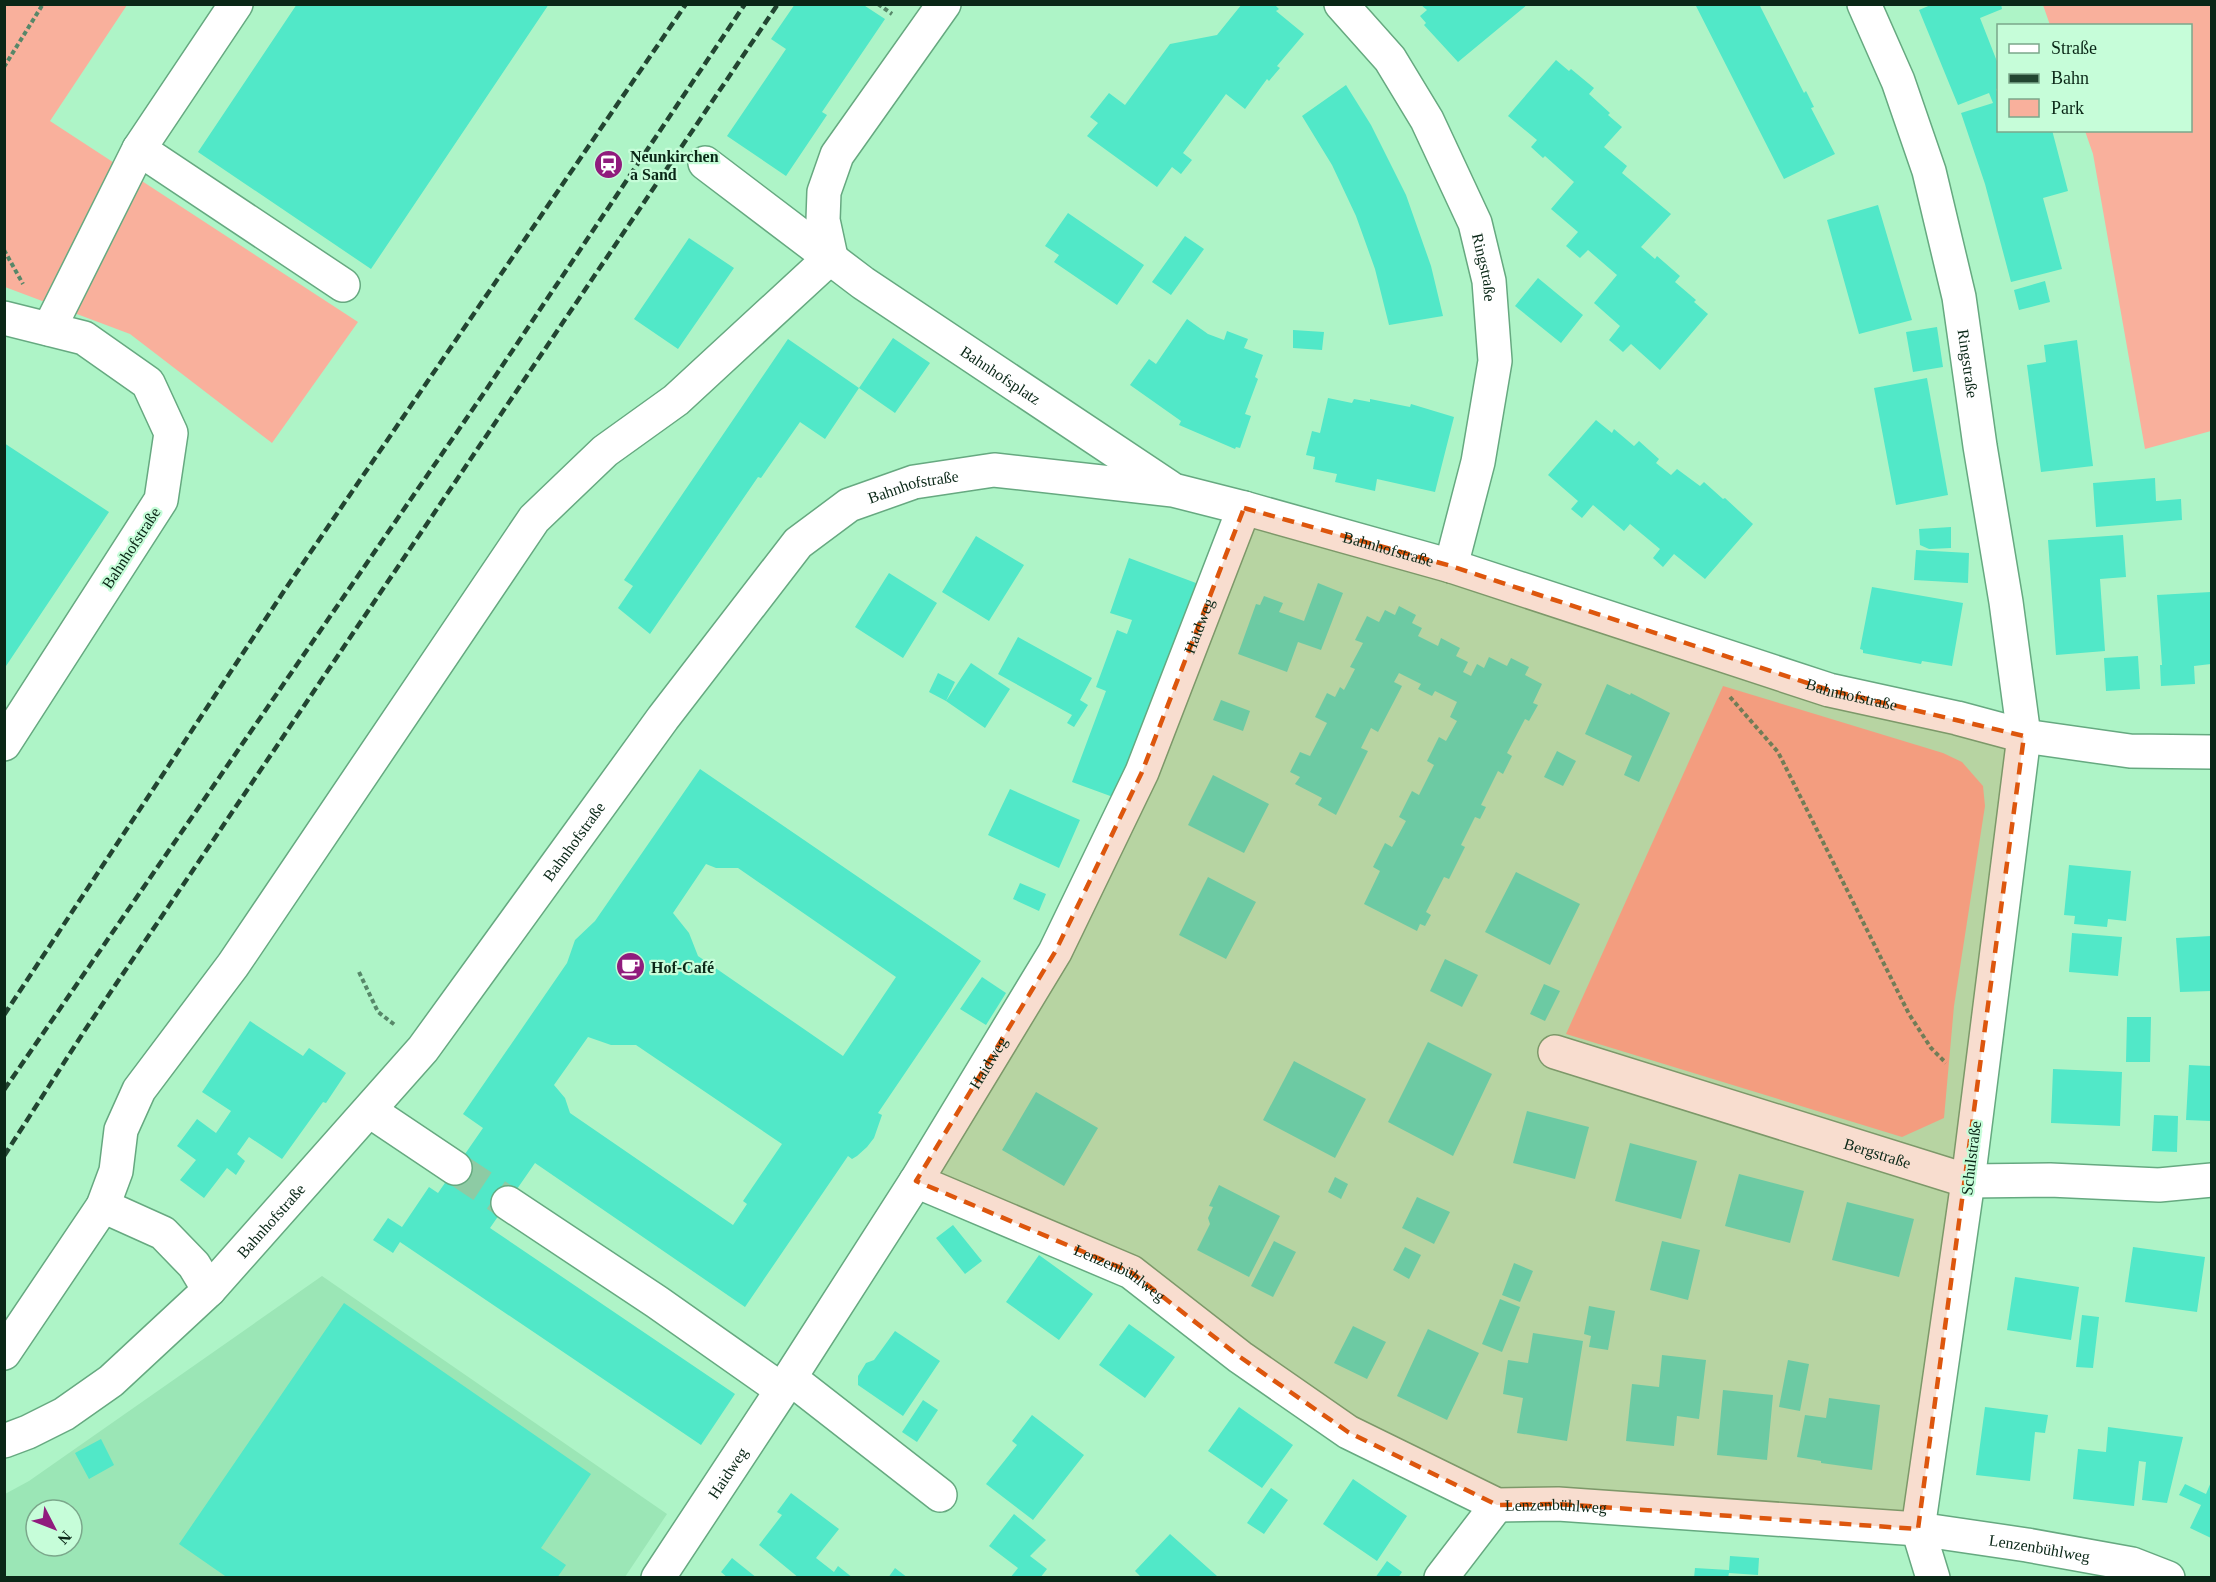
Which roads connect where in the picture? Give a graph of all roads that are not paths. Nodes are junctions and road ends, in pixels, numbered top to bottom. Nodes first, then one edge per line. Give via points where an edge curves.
1 (236, 4) edge
2 (945, 4) edge
3 (1341, 4) edge
4 (1864, 4) edge
5 (140, 149) junction
6 (705, 163) dead end
7 (831, 257) junction
8 (343, 285) dead end
9 (4, 318) edge
10 (49, 329) junction
11 (1173, 490) junction
12 (1244, 508) junction
13 (1451, 566) junction
14 (2024, 736) junction
15 (4, 744) edge
16 (2211, 752) edge
17 (1555, 1052) dead end
18 (370, 1111) junction
19 (455, 1168) tunnel mouth
20 (916, 1180) junction
21 (2211, 1180) edge
22 (1968, 1181) junction
23 (508, 1203) tunnel mouth
24 (103, 1206) junction
25 (209, 1290) junction
26 (4, 1353) edge
27 (786, 1384) junction
28 (4, 1442) edge
29 (939, 1495) dead end
30 (1497, 1505) junction
31 (1918, 1529) junction
32 (658, 1578) edge
33 (1441, 1578) edge
34 (1932, 1578) edge
35 (2168, 1578) edge

1 - 5 street
2 - 7 street via 837,155 824,192 823,220
3 - 13 street, Ringstraße via 1390,59 1427,120 1475,223 1489,281 1495,361 1478,462
4 - 14 street, Ringstraße via 1898,81 1929,171 1959,297
5 - 8 street
5 - 10 street
6 - 7 street, Bahnhofsplatz
7 - 11 street, Bahnhofsplatz via 863,283
7 - 24 street via 676,400 605,450 534,519 233,965 139,1090 121,1130 116,1171
9 - 10 street, Bahnhofstraße
10 - 15 street, Bahnhofstraße via 84,338 148,383 171,433 161,500
11 - 12 street, Bahnhofstraße
11 - 18 street, Bahnhofstraße via 994,470 914,482 849,505 798,543 663,718 423,1049
12 - 13 street, Bahnhofstraße
12 - 20 street, Haidweg via 1142,772 1084,893 1055,952
13 - 14 street, Bahnhofstraße via 1829,690
14 - 16 street, Bahnhofstraße via 2130,751
14 - 22 street, Schulstraße
17 - 22 street, Bergstraße
18 - 19 street
18 - 25 street, Bahnhofstraße
20 - 27 street, Haidweg
20 - 30 street, Lenzenbühlweg via 1131,1272 1240,1357 1348,1431
21 - 22 street, Bergstraße via 2159,1185
22 - 31 street, Schulstraße
23 - 27 street
24 - 25 street via 163,1233 194,1265
24 - 26 street
25 - 28 street, Bahnhofstraße via 111,1381 64,1414
27 - 29 street
27 - 32 street, Haidweg
30 - 31 street, Lenzenbühlweg via 1558,1504
30 - 33 street
31 - 34 street, Schulstraße
31 - 35 street, Lenzenbühlweg via 2132,1564

